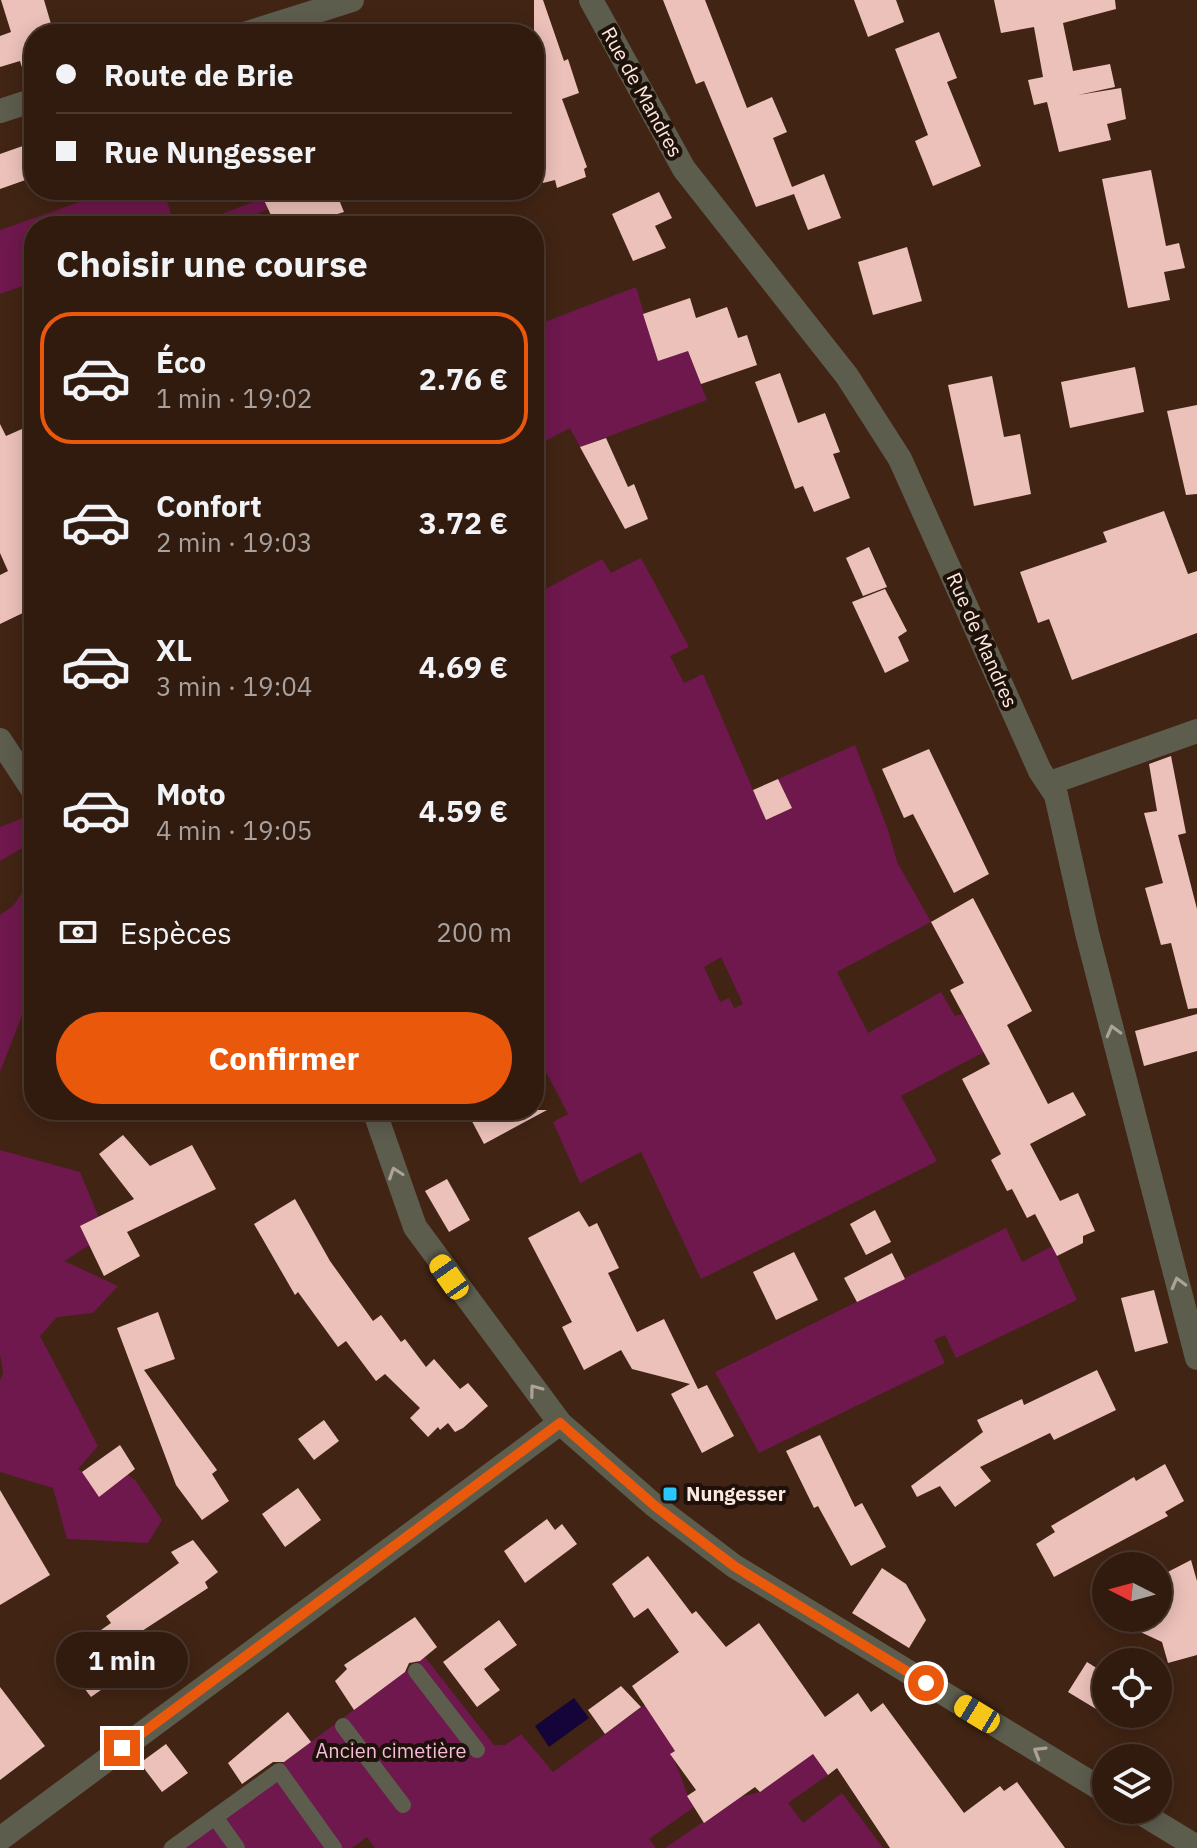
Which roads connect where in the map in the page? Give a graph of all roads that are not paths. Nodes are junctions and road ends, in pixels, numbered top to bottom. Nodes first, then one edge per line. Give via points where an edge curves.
1 (352, 0) edge
2 (591, 0) edge
3 (276, 24) edge
4 (24, 103) edge
5 (0, 111) edge
6 (1197, 731) edge
7 (0, 740) edge
8 (24, 777) edge
9 (1050, 783) junction
10 (378, 1120) edge
11 (1197, 1358) edge
12 (560, 1423) junction
13 (416, 1671) dead end
14 (343, 1726) dead end
15 (477, 1750) dead end
16 (1092, 1783) edge
17 (403, 1805) dead end
18 (215, 1817) junction
19 (1159, 1824) edge
20 (0, 1839) edge
21 (1197, 1847) edge
22 (172, 1848) edge
23 (237, 1848) edge
24 (334, 1848) edge

1 - 3 street
2 - 9 street, Rue de Mandres via 684,169 847,376 900,459 1040,771
4 - 5 street
6 - 9 street
7 - 8 street
11 -> 9 street, Rue de Mandres
12 -> 10 street via 415,1227
16 -> 12 street via 734,1566
12 - 20 street
13 - 15 lane
14 - 17 lane
18 - 22 lane
18 - 23 lane
18 - 24 lane via 279,1771
19 - 21 street

